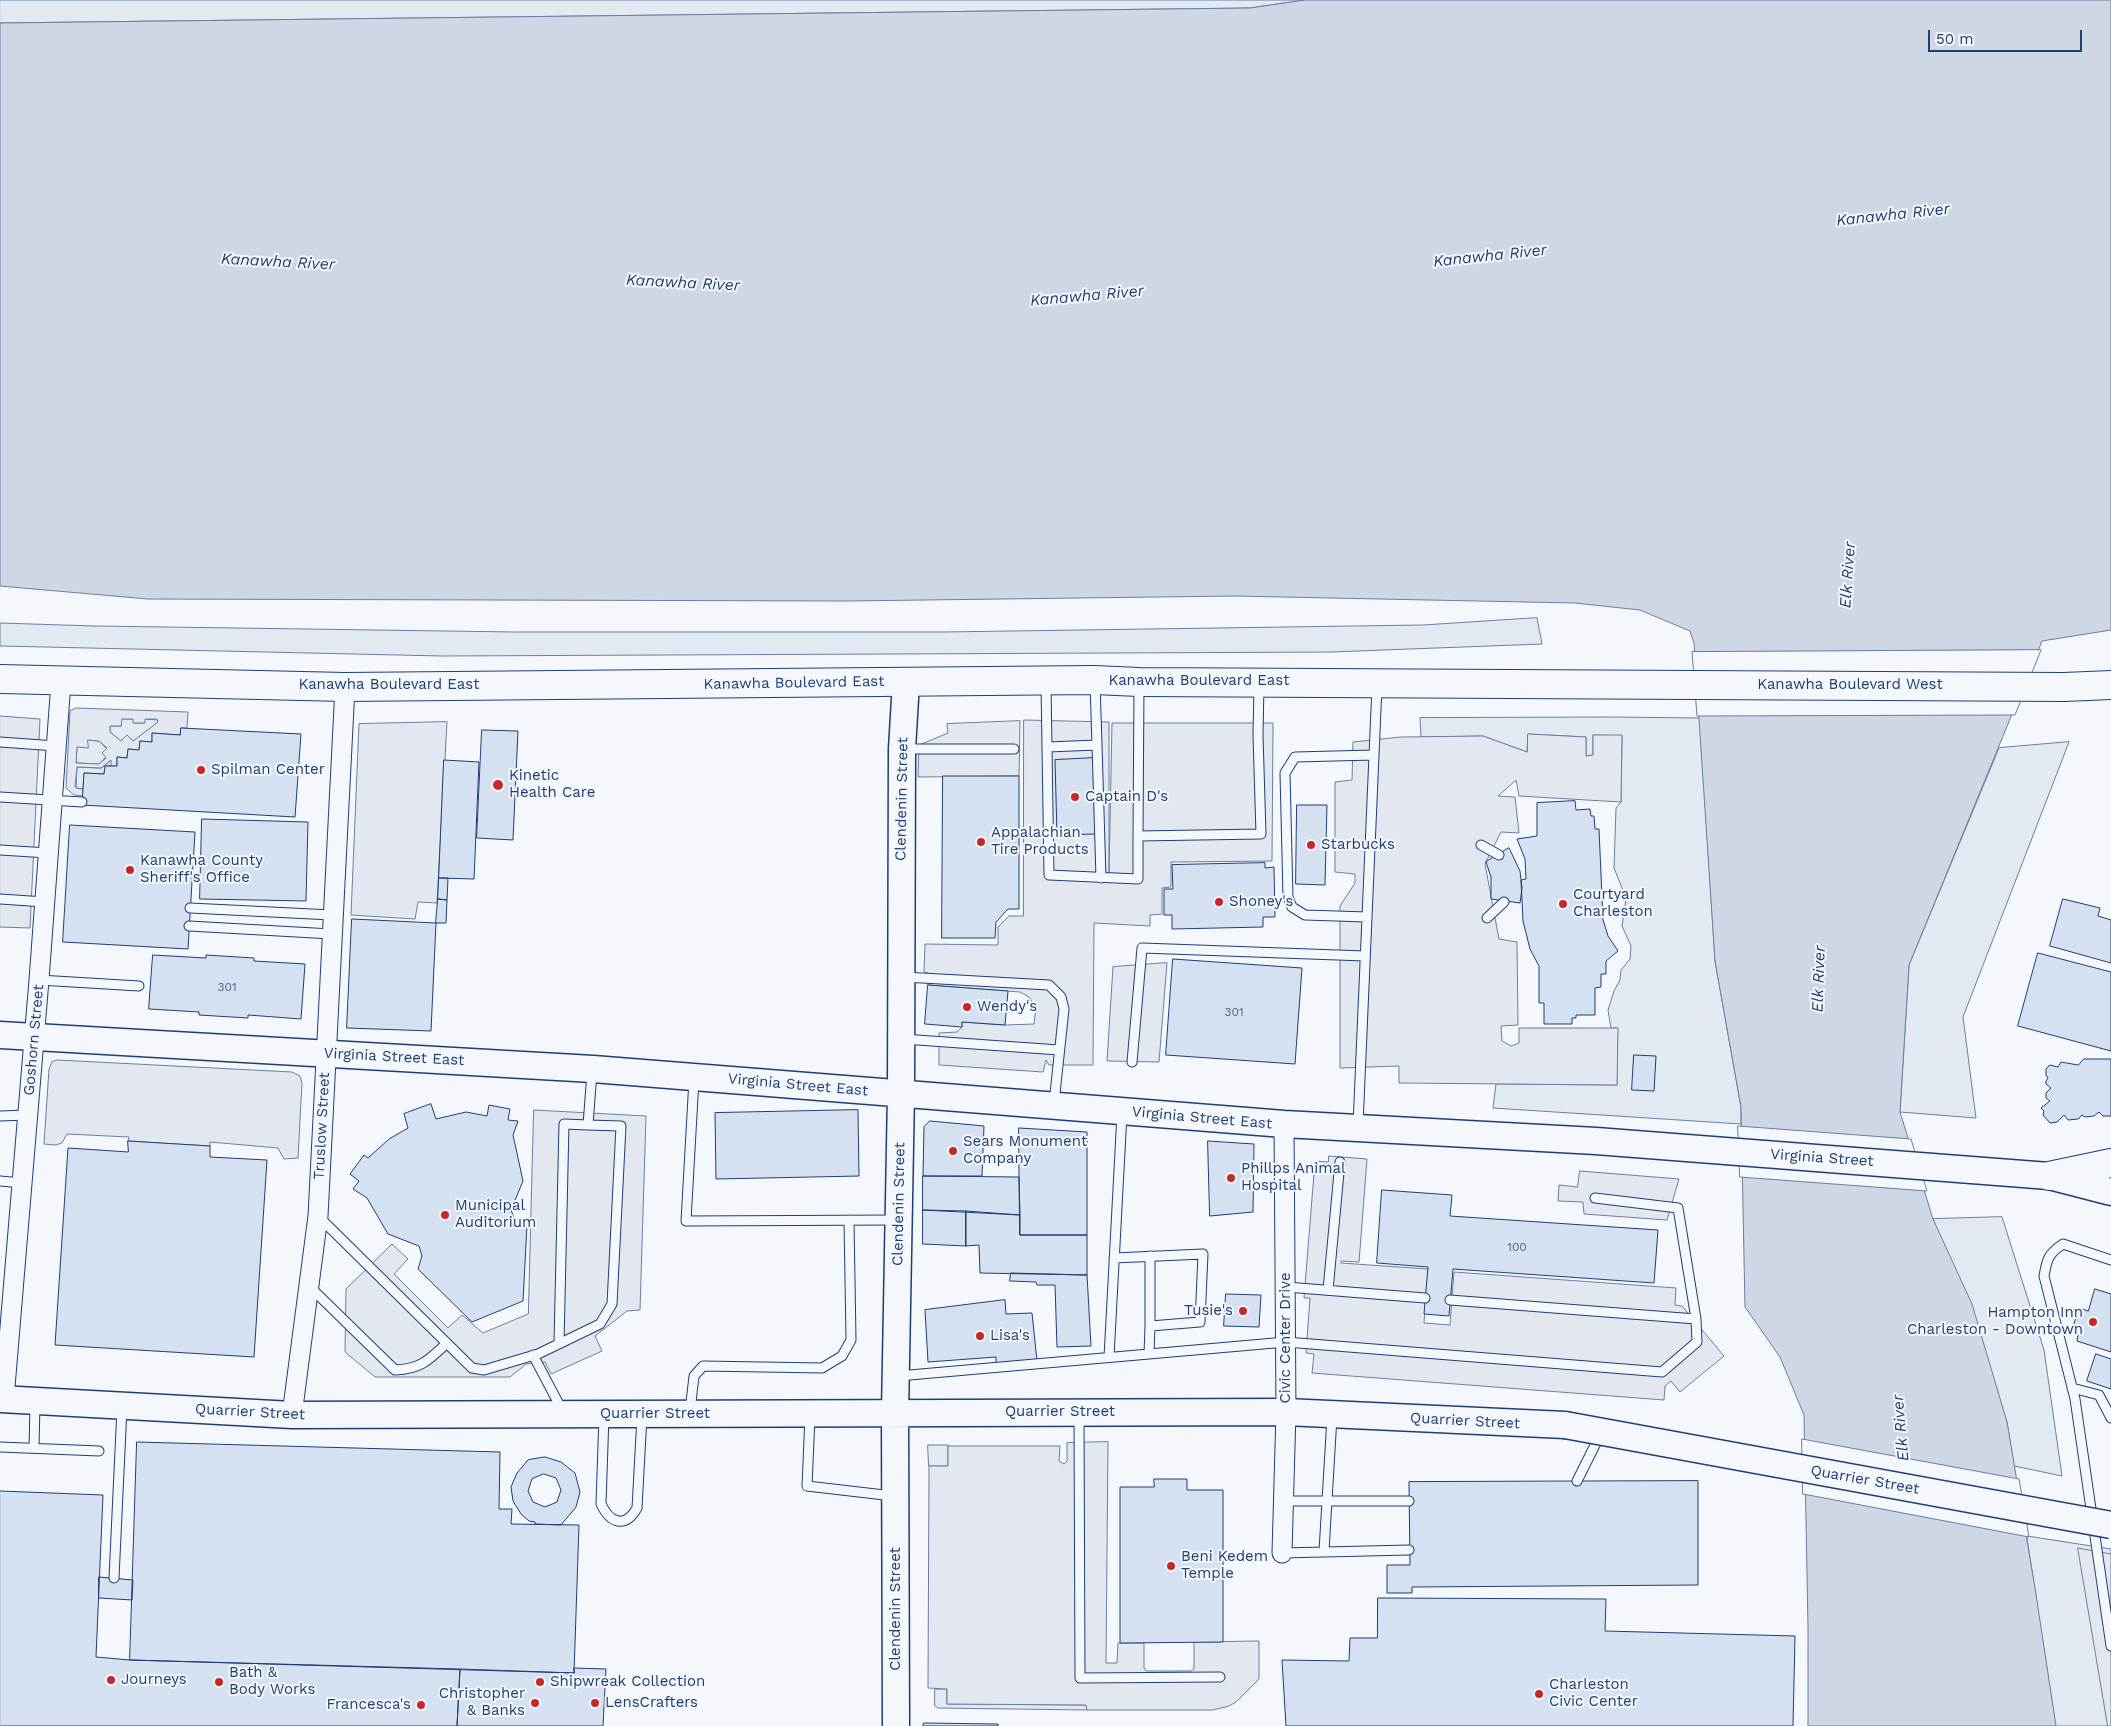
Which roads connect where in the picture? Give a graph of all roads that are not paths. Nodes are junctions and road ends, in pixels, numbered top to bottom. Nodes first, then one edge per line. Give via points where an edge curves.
1 (0, 679) edge
2 (1094, 680) junction
3 (1046, 681) junction
4 (61, 682) junction
5 (906, 682) junction
6 (1139, 682) junction
7 (1259, 682) junction
8 (1377, 684) junction
9 (1589, 684) joint
10 (2111, 685) edge
11 (345, 686) junction
12 (0, 742) edge
13 (1097, 745) junction
14 (56, 746) junction
15 (1048, 747) junction
16 (902, 749) junction
17 (1014, 749) dead end
18 (1374, 755) junction
19 (0, 797) edge
20 (52, 800) junction
21 (82, 802) dead end
22 (1138, 836) junction
23 (1481, 845) dead end
24 (0, 850) edge
25 (48, 853) junction
26 (1499, 855) dead end
27 (1101, 878) junction
28 (0, 899) edge
29 (45, 902) junction
30 (1504, 902) dead end
31 (190, 908) dead end
32 (332, 915) junction
33 (1366, 916) junction
34 (1488, 918) dead end
35 (189, 926) dead end
36 (332, 934) junction
37 (1365, 956) junction
38 (901, 977) junction
39 (39, 980) junction
40 (138, 986) dead end
41 (0, 1035) edge
42 (34, 1036) junction
43 (901, 1039) junction
44 (1059, 1050) junction
45 (326, 1053) junction
46 (1132, 1062) dead end
47 (593, 1069) junction
48 (694, 1077) junction
49 (901, 1094) junction
50 (1053, 1106) junction
51 (1123, 1111) junction
52 (0, 1116) edge
53 (27, 1116) junction
54 (1284, 1124) junction
55 (588, 1125) junction
56 (1358, 1128) junction
57 (1596, 1141) joint
58 (1340, 1162) dead end
59 (2111, 1163) edge
60 (2049, 1176) junction
61 (0, 1181) edge
62 (22, 1182) junction
63 (2111, 1192) edge
64 (1595, 1198) dead end
65 (318, 1216) junction
66 (849, 1220) junction
67 (898, 1220) junction
68 (1150, 1256) junction
69 (1114, 1258) junction
70 (2111, 1260) edge
71 (309, 1286) junction
72 (1286, 1287) junction
73 (1328, 1290) junction
74 (1425, 1298) dead end
75 (1450, 1300) dead end
76 (1696, 1319) junction
77 (1150, 1326) junction
78 (1286, 1342) junction
79 (559, 1343) junction
80 (447, 1344) junction
81 (1149, 1354) junction
82 (533, 1356) junction
83 (1109, 1357) junction
84 (896, 1376) junction
85 (2072, 1388) junction
86 (2, 1399) edge
87 (35, 1400) junction
88 (123, 1405) junction
89 (1079, 1412) junction
90 (1286, 1412) junction
91 (810, 1413) junction
92 (896, 1413) junction
93 (564, 1414) junction
94 (604, 1414) junction
95 (642, 1414) junction
96 (689, 1414) junction
97 (1332, 1414) junction
98 (292, 1415) junction
99 (2111, 1418) edge
100 (1602, 1433) junction
101 (0, 1447) edge
102 (34, 1448) junction
103 (99, 1451) dead end
104 (1577, 1481) dead end
105 (896, 1496) junction
106 (1284, 1501) junction
107 (1327, 1501) junction
108 (1409, 1501) dead end
109 (2111, 1525) edge
110 (1409, 1550) dead end
111 (1324, 1552) junction
112 (1282, 1553) joint
113 (114, 1578) dead end
114 (2111, 1646) edge
115 (1220, 1677) dead end
116 (896, 1726) edge

1 - 4 main road, Kanawha Boulevard East
2 - 3 main road, Kanawha Boulevard East
2 - 6 main road, Kanawha Boulevard East
2 - 13 lane
3 - 5 main road, Kanawha Boulevard East
3 - 15 lane
4 - 11 main road, Kanawha Boulevard East
4 - 14 street, Goshorn Street
5 - 11 main road, Kanawha Boulevard East
5 - 16 main road, Clendenin Street
6 - 7 main road, Kanawha Boulevard East
6 - 22 lane
7 - 8 main road, Kanawha Boulevard East
7 - 22 lane via 1261,834
8 - 9 main road, Kanawha Boulevard East
8 - 18 lane
9 - 10 main road, Kanawha Boulevard West
11 - 32 street, Truslow Street
12 - 14 lane
13 - 15 lane
13 - 27 lane
14 - 20 street, Goshorn Street
15 - 27 lane via 1049,875
16 - 17 lane
16 - 38 main road, Clendenin Street
18 - 33 lane
18 - 33 lane via 1295,757 1285,773 1288,898 1292,906 1305,915
19 - 20 lane
20 - 21 lane
20 - 25 street, Goshorn Street
22 - 27 lane via 1138,879
23 - 26 lane
24 - 25 lane
25 - 29 street, Goshorn Street
28 - 29 lane
29 - 39 street, Goshorn Street
30 - 34 lane
31 - 32 lane
32 - 36 street, Truslow Street
33 - 37 lane
35 - 36 lane
36 - 45 street, Truslow Street
37 - 46 lane via 1142,948
37 - 56 lane
38 - 43 main road, Clendenin Street
38 - 44 lane via 1049,985 1061,996 1064,1009
39 - 40 lane
39 - 42 street, Goshorn Street
41 - 42 main road, Virginia Street East
42 - 45 main road, Virginia Street East
42 - 53 street, Goshorn Street
43 - 44 lane
43 - 49 main road, Clendenin Street
44 - 50 lane
45 - 47 main road, Virginia Street East
45 - 65 street, Truslow Street
47 - 48 main road, Virginia Street East
47 - 55 lane
48 - 49 main road, Virginia Street East
48 - 66 lane via 686,1221
49 - 50 main road, Virginia Street East
49 - 67 main road, Clendenin Street
50 - 51 main road, Virginia Street East
51 - 54 main road, Virginia Street East
51 - 69 lane
52 - 53 lane
53 - 62 street, Goshorn Street
54 - 56 main road, Virginia Street East
54 - 72 street, Civic Center Drive
55 - 79 lane via 564,1124
55 - 79 lane via 621,1126 612,1304 600,1324
56 - 57 main road, Virginia Street East
57 - 60 main road, Virginia Street
58 - 73 lane
59 - 60 main road
60 - 63 main road, Virginia Street
61 - 62 lane
62 - 86 street, Goshorn Street
64 - 76 lane via 1678,1208
65 - 71 street, Truslow Street
65 - 80 lane
66 - 67 lane
66 - 96 lane via 851,1340 842,1356 822,1368 703,1366 694,1376
67 - 84 main road, Clendenin Street
68 - 69 lane
68 - 77 lane
68 - 77 lane via 1203,1254 1200,1322
69 - 83 lane
70 - 85 lane via 2063,1244 2047,1259 2044,1276
71 - 80 lane via 395,1370 409,1370 424,1364
71 - 98 street, Truslow Street
72 - 73 lane
72 - 78 street, Civic Center Drive
73 - 74 lane
75 - 76 lane
76 - 78 lane via 1697,1342 1662,1372
77 - 81 lane
78 - 81 lane
78 - 90 street, Civic Center Drive
79 - 82 lane
80 - 82 lane via 472,1368 484,1370
81 - 83 lane
82 - 93 lane
83 - 84 lane
84 - 92 main road, Clendenin Street
85 - 99 lane via 2099,1395
85 - 114 lane
86 - 87 main road, Quarrier Street
87 - 88 main road, Quarrier Street
87 - 102 lane
88 - 98 main road, Quarrier Street
88 - 113 lane
89 - 90 main road, Quarrier Street
89 - 92 main road, Quarrier Street
89 - 115 lane via 1080,1678
90 - 97 main road, Quarrier Street
90 - 106 street, Civic Center Drive
91 - 92 main road, Quarrier Street
91 - 96 main road, Quarrier Street
91 - 105 lane via 807,1486
92 - 105 main road, Clendenin Street
93 - 94 main road, Quarrier Street
93 - 98 main road, Quarrier Street
94 - 95 main road, Quarrier Street
94 - 95 lane via 600,1504 615,1521 625,1521 638,1508
95 - 96 main road, Quarrier Street
97 - 100 main road, Quarrier Street, bridge via 1565,1425
97 - 107 lane
100 - 104 lane
100 - 109 main road, Quarrier Street, bridge
101 - 102 lane
102 - 103 lane
105 - 116 main road, Clendenin Street
106 - 107 lane
106 - 112 street, Civic Center Drive
107 - 108 lane
107 - 111 lane
110 - 111 lane
111 - 112 lane

